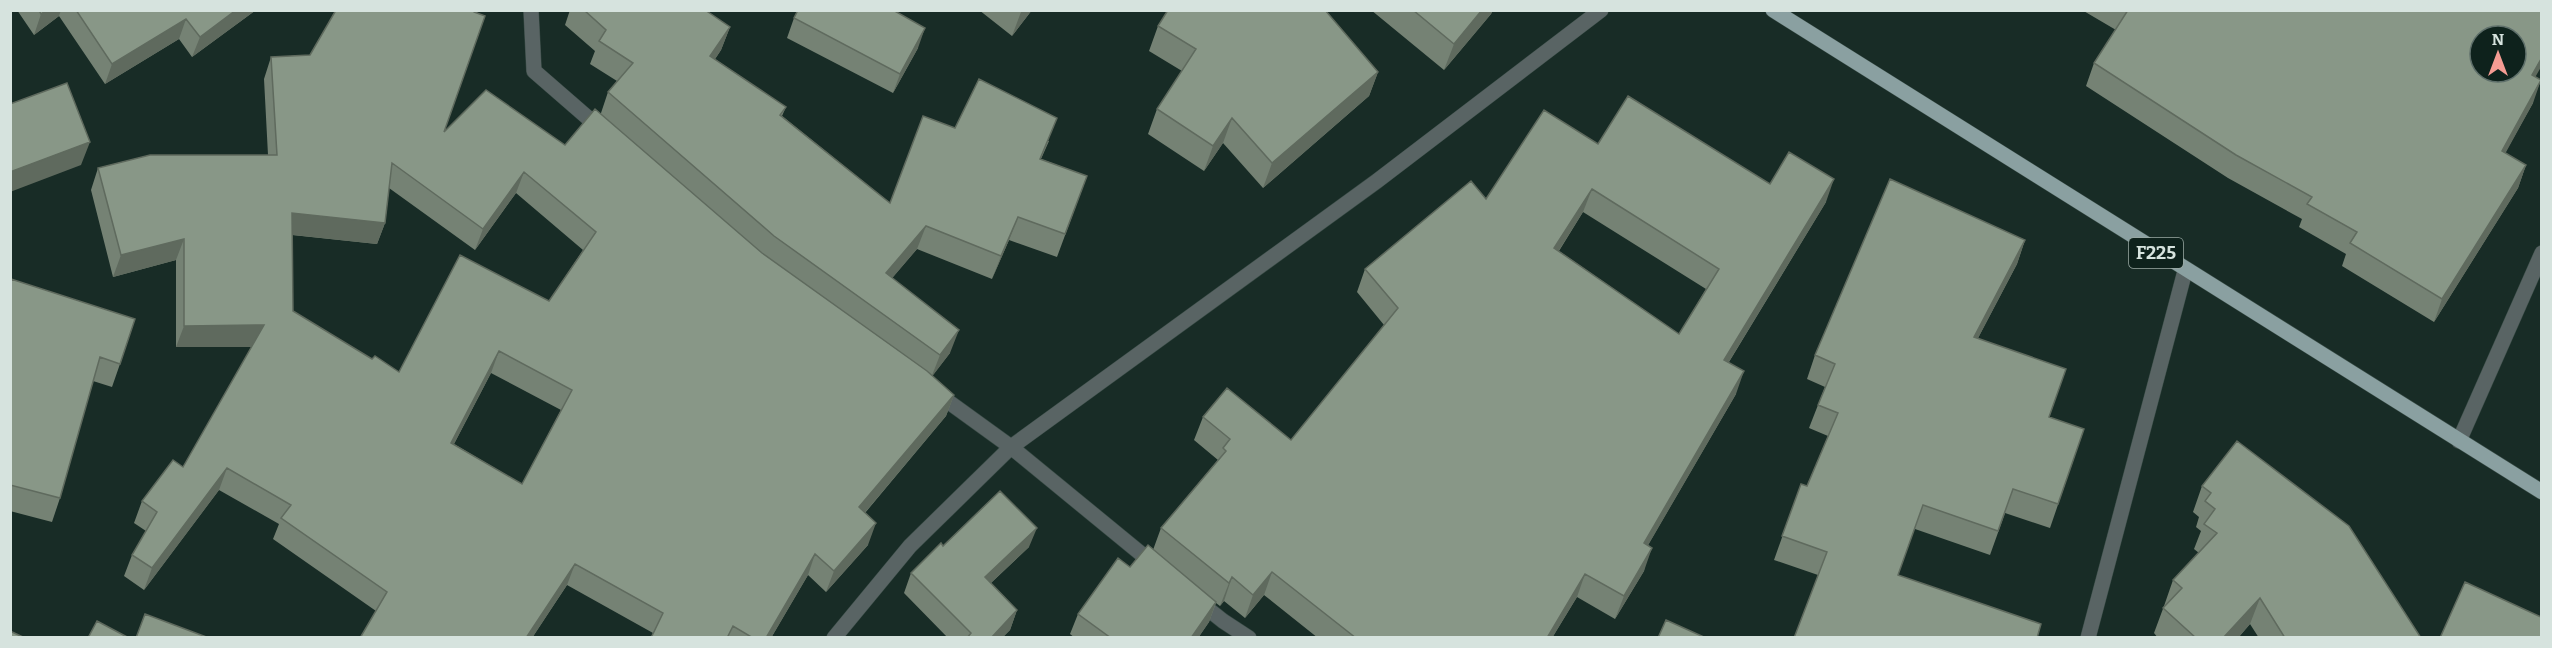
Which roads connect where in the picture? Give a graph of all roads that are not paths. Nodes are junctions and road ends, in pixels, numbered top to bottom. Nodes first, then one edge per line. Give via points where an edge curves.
1 (531, 10) edge
2 (1600, 10) edge
3 (1773, 10) edge
4 (615, 142) edge
5 (2541, 253) edge
6 (2185, 271) junction
7 (920, 382) edge
8 (2459, 441) junction
9 (1011, 447) junction
10 (2541, 492) edge
11 (1167, 576) edge
12 (1186, 591) edge
13 (834, 638) edge
14 (1249, 638) edge
15 (2088, 638) edge

1 - 4 street via 534,71
2 - 9 street via 1377,181
3 - 6 main road, F225
5 - 8 street
6 - 8 main road, F225
6 - 15 street
7 - 9 street
8 - 10 main road, F225
9 - 11 street
9 - 13 street via 910,546
12 - 14 street

